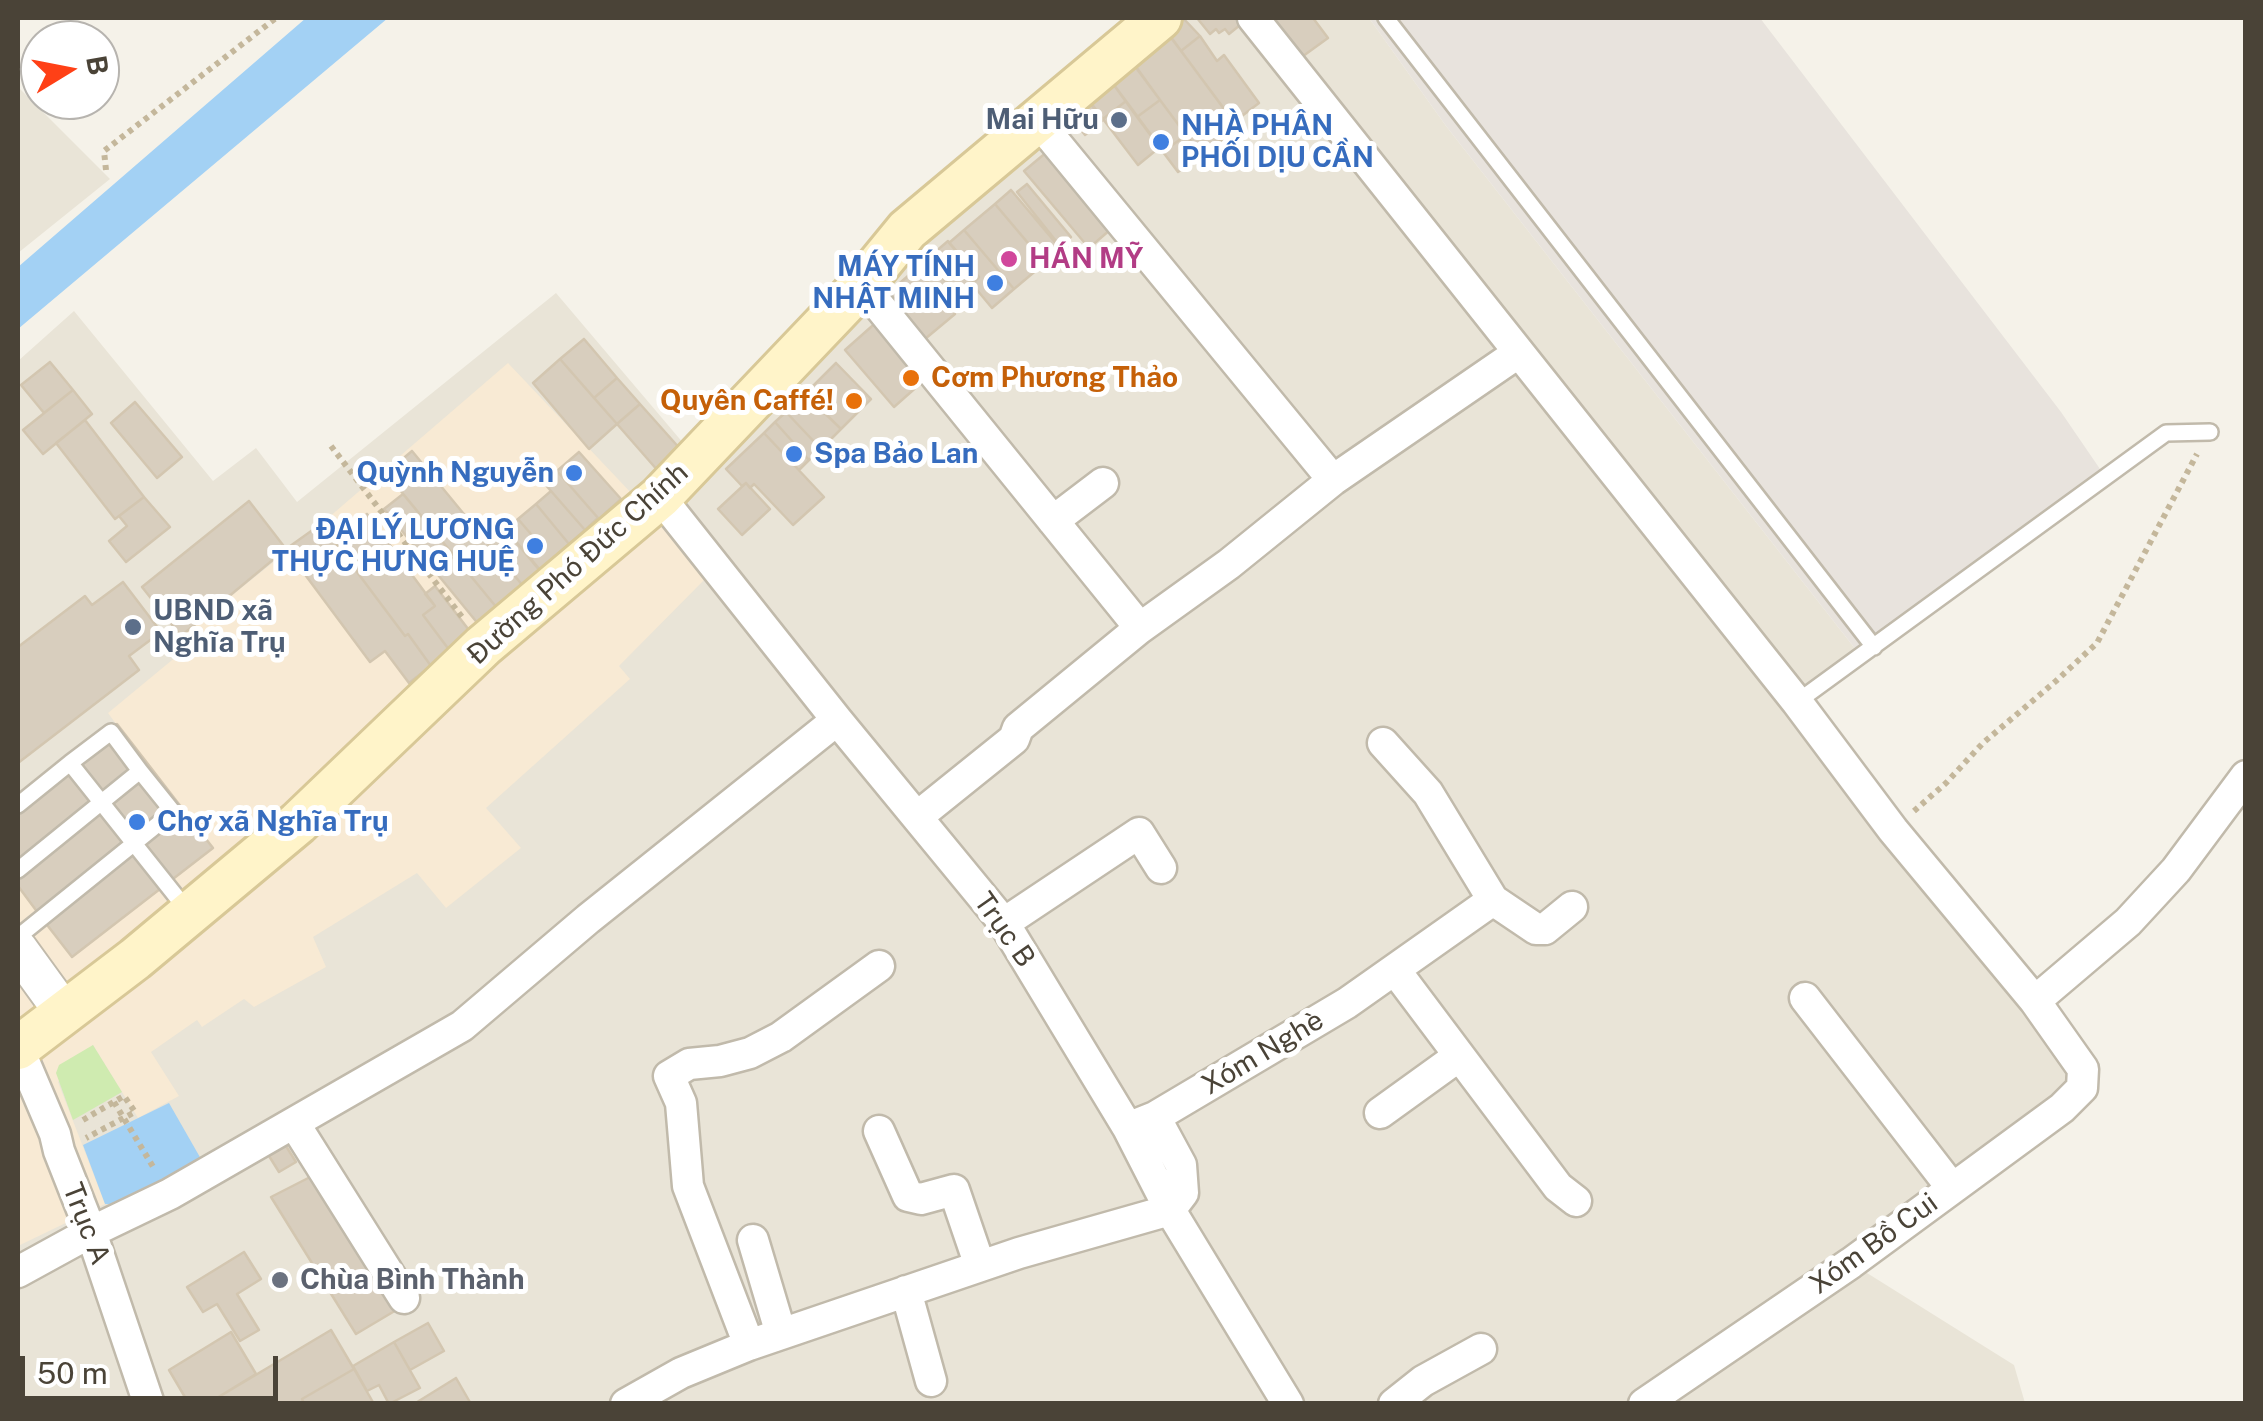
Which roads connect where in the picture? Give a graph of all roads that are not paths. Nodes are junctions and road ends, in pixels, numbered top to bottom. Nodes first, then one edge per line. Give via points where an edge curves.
1 (1160, 18) edge
2 (1253, 18) edge
3 (1390, 19) edge
4 (1038, 120) junction
5 (862, 285) junction
6 (1518, 353) junction
7 (2210, 432) road end
8 (1333, 480) junction
9 (1102, 484) dead end
10 (660, 497) junction
11 (1053, 521) junction
12 (1140, 628) junction
13 (1874, 646) junction
14 (1796, 702) junction
15 (837, 720) junction
16 (1383, 743) dead end
17 (70, 763) junction
18 (140, 771) junction
19 (2246, 776) edge
20 (101, 803) junction
21 (18, 804) edge
22 (917, 818) junction
23 (134, 844) junction
24 (1161, 868) dead end
25 (18, 870) edge
26 (1493, 900) junction
27 (1572, 907) dead end
28 (190, 913) junction
29 (1004, 923) junction
30 (18, 938) edge
31 (18, 948) edge
32 (879, 966) dead end
33 (1395, 970) junction
34 (1805, 998) dead end
35 (2035, 1001) junction
36 (64, 1011) junction
37 (18, 1048) edge
38 (1459, 1056) junction
39 (1380, 1113) dead end
40 (1141, 1122) junction
41 (294, 1123) junction
42 (879, 1132) dead end
43 (1952, 1188) junction
44 (1576, 1201) dead end
45 (1170, 1210) junction
46 (91, 1232) junction
47 (754, 1240) dead end
48 (980, 1266) junction
49 (18, 1272) edge
50 (906, 1291) junction
51 (404, 1298) dead end
52 (781, 1334) junction
53 (749, 1345) junction
54 (1481, 1349) dead end
55 (932, 1381) dead end
56 (1278, 1401) edge
57 (149, 1404) edge
58 (626, 1404) edge
59 (1394, 1404) edge
60 (1644, 1404) edge

1 - 4 main road, Đường Phó Đức Chính
2 - 6 street
3 - 13 lane
4 - 5 main road, Đường Phó Đức Chính via 906,230
4 - 8 street
5 - 10 main road, Đường Phó Đức Chính
5 - 11 street
6 - 8 street
6 - 14 street
7 - 13 lane via 2166,433
8 - 12 street
9 - 11 street
10 - 15 street, Trục B
10 - 28 main road, Đường Phó Đức Chính via 484,646 298,822
11 - 12 street
12 - 22 street
13 - 14 lane
14 - 35 street
15 - 22 street, Trục B
15 - 41 street via 462,1026
16 - 26 street via 1428,793
17 - 18 lane via 111,732
17 - 20 lane
17 - 21 lane
18 - 20 lane
18 - 23 lane via 174,812
19 - 35 street via 2128,922
20 - 23 lane
20 - 25 lane
22 - 29 street, Trục B
23 - 28 lane
23 - 30 lane
24 - 29 street via 1139,833
26 - 27 street via 1536,928
26 - 33 street, Xóm Nghè
28 - 36 main road, Đường Phó Đức Chính
29 - 40 street, Trục B
31 - 36 street
32 - 53 street via 782,1037 669,1076 680,1103 688,1186
33 - 38 street
33 - 40 street, Xóm Nghè
34 - 43 street
35 - 43 street, Xóm Bồ Cui via 2084,1069 2082,1088
36 - 37 main road, Đường Phó Đức Chính
37 - 46 street, Trục A
38 - 39 street
38 - 44 street via 1558,1187
40 - 45 street, Trục B
41 - 46 street
41 - 51 street
42 - 48 street via 908,1196 954,1190
43 - 60 street, Xóm Bồ Cui
45 - 48 street
45 - 56 street, Trục B
46 - 49 street
46 - 57 street, Trục A
47 - 52 street
48 - 50 street
50 - 52 street
50 - 55 street
52 - 53 street
53 - 58 street
54 - 59 street

